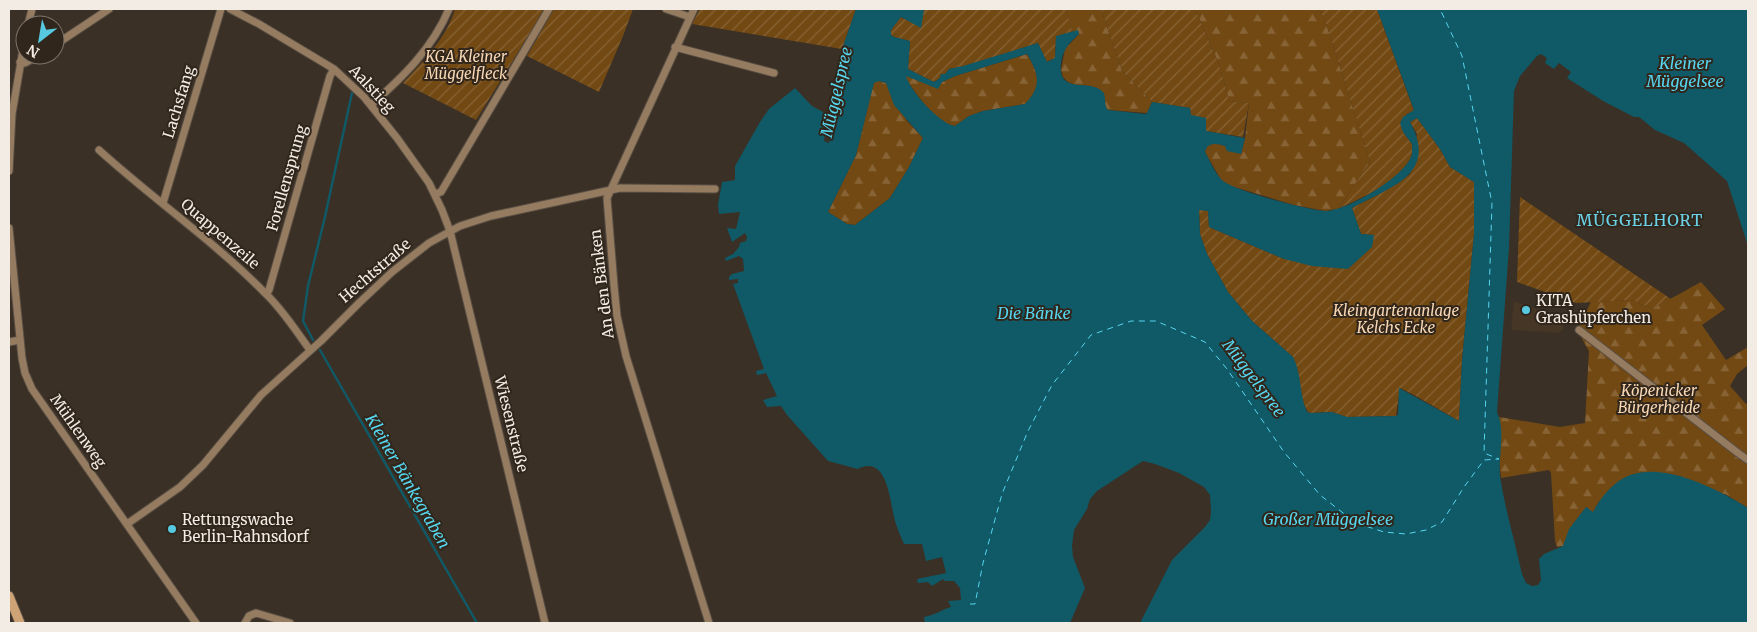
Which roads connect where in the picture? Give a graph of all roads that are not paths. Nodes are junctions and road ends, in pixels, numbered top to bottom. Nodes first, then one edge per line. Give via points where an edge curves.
1 (108, 9) edge
2 (221, 9) edge
3 (230, 9) edge
4 (449, 9) edge
5 (549, 9) edge
6 (666, 9) edge
7 (694, 9) edge
8 (690, 17) junction
9 (65, 37) edge
10 (675, 47) junction
11 (20, 65) edge
12 (334, 69) junction
13 (774, 73) dead end
14 (371, 106) junction
15 (99, 150) dead end
16 (9, 172) edge
17 (716, 189) dead end
18 (610, 190) junction
19 (435, 194) junction
20 (163, 203) junction
21 (9, 228) edge
22 (450, 231) junction
23 (266, 294) junction
24 (1579, 330) dead end
25 (20, 340) junction
26 (9, 342) edge
27 (310, 350) junction
28 (1748, 460) edge
29 (127, 524) junction
30 (9, 596) edge
31 (20, 623) edge
32 (196, 623) edge
33 (245, 623) edge
34 (290, 623) edge
35 (545, 623) edge
36 (709, 623) edge

1 - 9 street
2 - 20 street, Lachsfang
3 - 12 street, Aalstieg
4 - 14 street via 442,25 414,65
5 - 19 street via 441,192
6 - 8 street
7 - 8 street, An den Bänken
8 - 10 street, An den Bänken
10 - 13 street
10 - 18 street, An den Bänken
11 - 16 street via 12,114
12 - 14 street, Aalstieg
12 - 23 street, Forellensprung
14 - 19 street, Aalstieg
15 - 20 street, Quappenzeile
17 - 18 street, Hechtstraße
18 - 22 street, Hechtstraße via 491,216
18 - 36 street, An den Bänken via 607,198 614,285 626,356
19 - 22 street, Aalstieg
20 - 23 street, Quappenzeile
21 - 25 street, Mühlenweg
22 - 27 street, Hechtstraße via 392,272
22 - 35 street, Wiesenstraße
23 - 27 street, Quappenzeile
24 - 28 street
25 - 26 street
25 - 29 street, Mühlenweg via 25,373 32,389
27 - 29 street, Hechtstraße via 261,395 198,470 180,487
29 - 32 street, Mühlenweg
30 - 31 main road
33 - 34 street via 256,613

